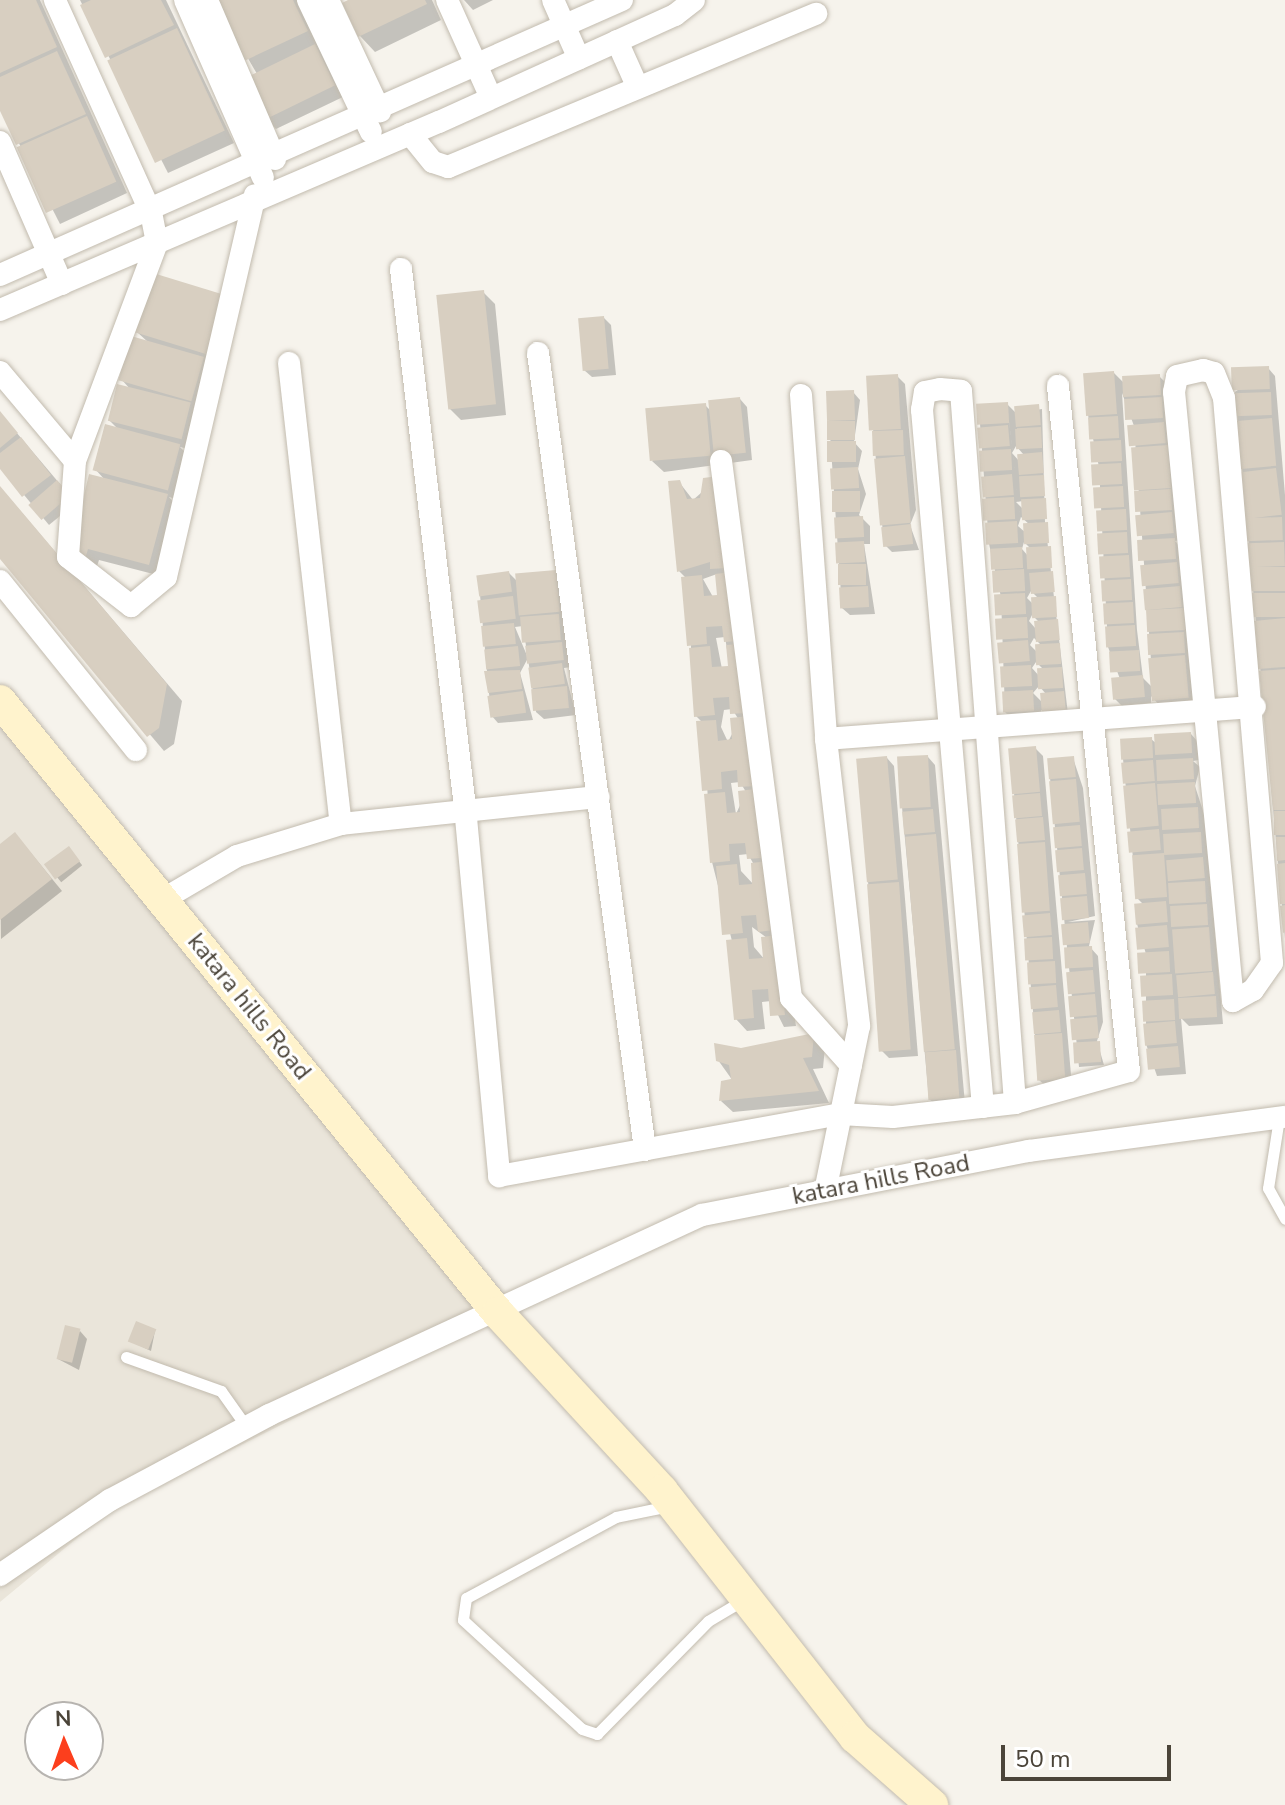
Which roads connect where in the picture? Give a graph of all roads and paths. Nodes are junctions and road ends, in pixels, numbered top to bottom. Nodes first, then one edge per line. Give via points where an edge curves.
1 (55, 0) edge
2 (185, 0) edge
3 (207, 0) edge
4 (308, 0) edge
5 (328, 0) edge
6 (447, 0) edge
7 (553, 0) edge
8 (622, 0) edge
9 (694, 0) edge
10 (816, 14) dead end
11 (565, 24) junction
12 (617, 41) junction
13 (579, 59) junction
14 (475, 66) junction
15 (638, 88) junction
16 (491, 98) junction
17 (373, 115) junction
18 (410, 134) junction
19 (0, 142) edge
20 (377, 147) junction
21 (267, 163) junction
22 (261, 193) junction
23 (151, 213) junction
24 (157, 243) junction
25 (49, 253) junction
26 (401, 269) dead end
27 (0, 275) edge
28 (62, 284) junction
29 (0, 310) edge
30 (538, 353) dead end
31 (289, 363) dead end
32 (0, 372) edge
33 (1058, 386) dead end
34 (801, 395) dead end
35 (75, 461) junction
36 (721, 461) dead end
37 (0, 581) edge
38 (0, 701) edge
39 (1255, 707) junction
40 (1204, 711) junction
41 (1094, 721) junction
42 (984, 731) junction
43 (953, 734) junction
44 (826, 739) junction
45 (136, 750) dead end
46 (599, 797) junction
47 (465, 807) junction
48 (341, 824) junction
49 (162, 900) junction
50 (851, 1065) junction
51 (1015, 1103) junction
52 (983, 1107) junction
53 (840, 1114) junction
54 (1282, 1117) edge
55 (645, 1150) junction
56 (825, 1191) junction
57 (1285, 1219) edge
58 (498, 1313) junction
59 (126, 1357) dead end
60 (250, 1430) junction
61 (673, 1505) junction
62 (0, 1575) edge
63 (746, 1598) junction
64 (932, 1805) edge

1 - 23 street
2 - 21 street
3 - 21 street
4 - 17 street
5 - 17 street
6 - 14 street
7 - 11 street
8 - 11 street
9 - 12 street
10 - 15 street
11 - 13 street
11 - 14 street
12 - 13 street
12 - 15 street
13 - 16 street
14 - 16 street
14 - 17 street
15 - 18 street via 448,167 433,162
16 - 18 street
17 - 20 street
17 - 21 street
18 - 20 street
19 - 25 street
20 - 22 street
21 - 22 street
21 - 23 street
22 - 24 street
22 - 35 street via 166,577 131,606 68,557
23 - 24 street
23 - 25 street
24 - 28 street
24 - 35 street
25 - 27 street
25 - 28 street
26 - 47 street
28 - 29 street
30 - 46 street
31 - 48 street
32 - 35 street
33 - 41 street
34 - 44 street
36 - 50 street via 791,998
37 - 45 street
38 - 49 main road, katara hills Road
39 - 40 street
39 - 40 street via 1272,963 1253,990 1233,1001
39 - 40 street via 1224,398 1214,373 1203,370 1177,376 1174,392
40 - 41 street
41 - 42 street
41 - 51 street via 1129,1071
42 - 43 street
42 - 43 street via 961,391 940,389 925,392 922,410
42 - 51 street
43 - 44 street
43 - 52 street
44 - 50 street via 859,1026
46 - 47 street
46 - 55 street
47 - 48 street
47 - 55 street via 499,1176
48 - 49 street via 237,856
49 - 58 main road, katara hills Road
50 - 53 street
51 - 52 street
52 - 53 street via 893,1117
53 - 55 street
53 - 56 street
54 - 56 street, katara hills Road via 1029,1151
54 - 57 lane via 1268,1188
56 - 58 street, katara hills Road via 702,1215
58 - 60 street, katara hills Road via 269,1415
58 - 61 main road, katara hills Road
59 - 60 lane via 221,1391
60 - 62 street, katara hills Road via 110,1500
61 - 63 main road, katara hills Road
61 - 63 lane via 616,1517 466,1598 463,1620 582,1729 597,1734 708,1621
63 - 64 main road, katara hills Road via 855,1737

